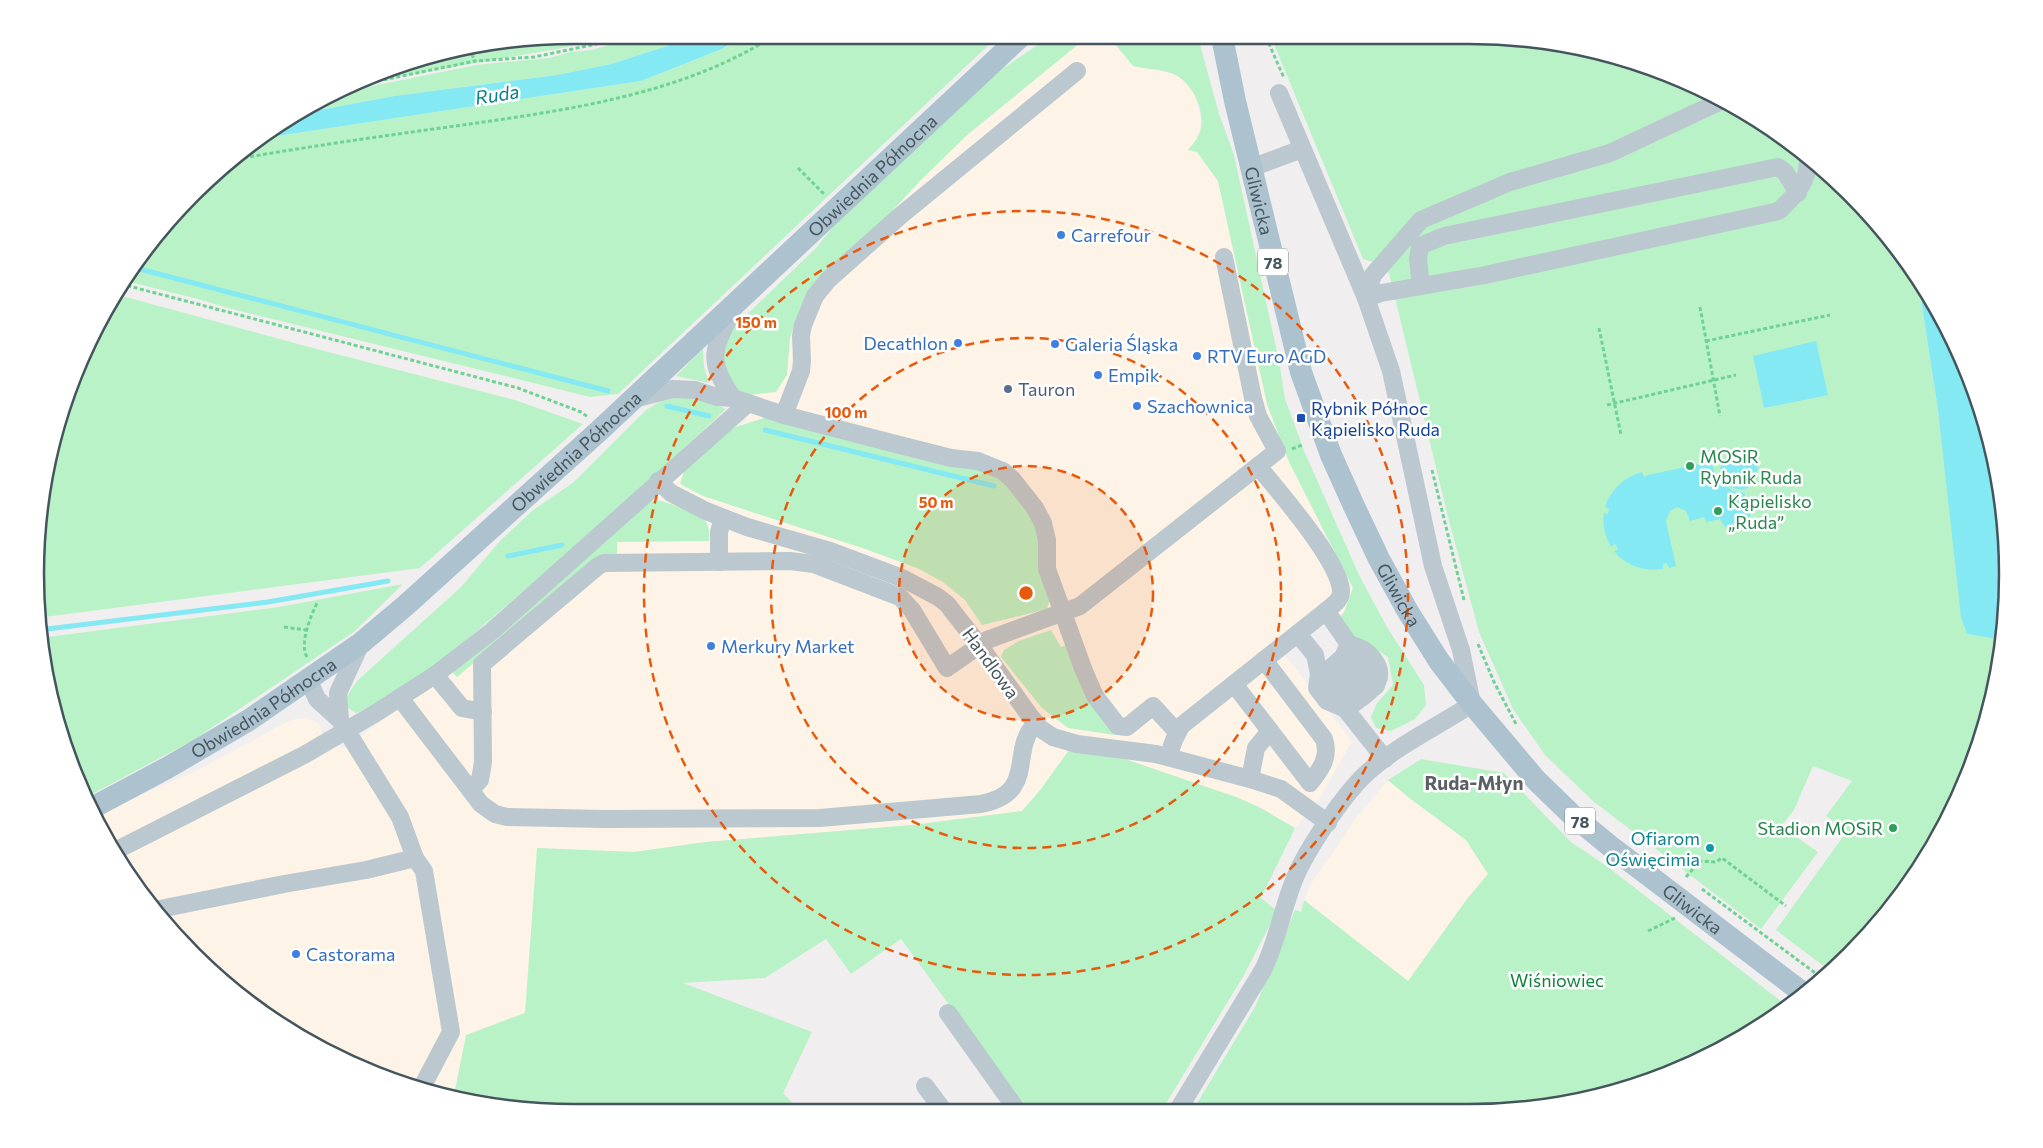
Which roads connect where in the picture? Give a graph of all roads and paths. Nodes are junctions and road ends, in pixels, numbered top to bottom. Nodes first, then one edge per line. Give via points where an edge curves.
1 (597, 44) edge
2 (761, 44) edge
3 (1013, 44) edge
4 (1222, 44) edge
5 (472, 54) edge
6 (475, 61) junction
7 (1077, 71) dead end
8 (382, 80) edge
9 (1279, 93) dead end
10 (1715, 104) edge
11 (1302, 149) junction
12 (245, 158) edge
13 (1808, 166) edge
14 (798, 168) dead end
15 (1251, 168) junction
16 (1798, 193) junction
17 (837, 207) junction
18 (1224, 257) dead end
19 (129, 286) edge
20 (1421, 286) junction
21 (1366, 298) junction
22 (738, 300) junction
23 (1700, 308) dead end
24 (1830, 315) dead end
25 (1599, 328) dead end
26 (1706, 341) junction
27 (1736, 375) dead end
28 (633, 399) junction
29 (740, 401) junction
30 (1614, 403) junction
31 (1607, 405) dead end
32 (784, 415) junction
33 (1720, 416) dead end
34 (600, 430) junction
35 (1621, 435) dead end
36 (1258, 466) junction
37 (658, 481) junction
38 (723, 518) junction
39 (719, 562) junction
40 (317, 603) dead end
41 (1326, 611) junction
42 (1063, 613) junction
43 (284, 627) dead end
44 (306, 630) junction
45 (1298, 634) junction
46 (361, 644) junction
47 (1350, 644) junction
48 (979, 645) junction
49 (1461, 650) junction
50 (1264, 660) junction
51 (1439, 660) junction
52 (435, 675) junction
53 (314, 677) junction
54 (1234, 684) junction
55 (400, 698) junction
56 (1359, 699) junction
57 (1472, 704) junction
58 (483, 712) junction
59 (1036, 723) junction
60 (343, 725) junction
61 (1270, 731) junction
62 (1177, 732) junction
63 (1168, 757) junction
64 (1385, 759) junction
65 (1250, 779) junction
66 (470, 790) junction
67 (96, 805) edge
68 (1328, 823) junction
69 (121, 848) edge
70 (415, 858) junction
71 (1679, 872) dead end
72 (1694, 883) dead end
73 (1786, 906) dead end
74 (162, 909) edge
75 (1678, 917) dead end
76 (1648, 931) dead end
77 (1817, 974) edge
78 (1799, 989) edge
79 (948, 1014) dead end
80 (424, 1082) edge
81 (925, 1086) dead end
82 (938, 1104) edge
83 (1013, 1104) edge
84 (1182, 1104) edge

1 - 6 path via 534,57
2 - 12 path via 687,79 634,95 532,115
3 - 17 main road, Obwiednia Północna
4 - 15 main road, Gliwicka / 78
5 - 6 path
6 - 8 path
7 - 32 street via 900,216 828,280 815,296 803,325 801,371
9 - 11 street
10 - 21 street via 1610,153 1510,182 1421,220 1373,275
11 - 15 street
11 - 21 street
13 - 16 street
14 - 17 path
15 - 51 main road, Gliwicka / 78 via 1294,348 1311,402 1379,559 1406,610
16 - 20 street via 1778,211
16 - 20 street via 1778,167 1444,236 1420,246
17 - 22 main road, Obwiednia Północna
18 - 36 street via 1258,416 1278,451
19 - 34 path via 518,388 581,412
20 - 21 street
21 - 49 street via 1391,371 1433,566
22 - 28 main road, Obwiednia Północna
22 - 29 street via 714,356 718,375
23 - 26 path
24 - 26 path
25 - 30 path
26 - 33 path
27 - 30 path
28 - 29 street via 685,388
28 - 34 main road, Obwiednia Północna
29 - 32 street
29 - 37 street
30 - 31 path
30 - 35 path
32 - 42 street via 951,458 978,461 1003,471 1014,480 1043,523 1048,540 1047,569
34 - 46 main road, Obwiednia Północna
36 - 41 street via 1317,540 1338,580 1340,596
36 - 42 street via 1080,606
37 - 38 street, Handlowa via 682,500
37 - 52 street via 492,631
38 - 39 street via 719,532
38 - 48 street, Handlowa via 830,551 916,584 947,604
39 - 48 street via 814,564 895,594 912,610 947,668
39 - 58 street via 604,563 598,566 482,664
40 - 44 path
41 - 45 street
41 - 47 street
42 - 48 street
42 - 62 street via 1090,687 1118,726 1127,727 1153,706
43 - 44 path
44 - 53 path via 305,653
45 - 50 street
45 - 56 street via 1315,655 1319,674
46 - 53 main road, Obwiednia Północna
46 - 60 street via 338,694
47 - 56 street via 1366,649 1380,673 1380,679
47 - 56 street via 1343,657 1326,672
48 - 59 street, Handlowa
49 - 51 street
49 - 57 street
50 - 54 street
50 - 61 street via 1324,739 1326,758 1310,783
51 - 57 main road, Gliwicka / 78
52 - 55 street
52 - 58 street via 462,708
53 - 60 street via 320,704
53 - 67 main road, Obwiednia Północna via 210,743
54 - 61 street
54 - 62 street
55 - 60 street
55 - 66 street
56 - 64 street
57 - 64 street
57 - 78 main road, Gliwicka / 78 via 1536,780 1571,814
58 - 66 street via 482,774
59 - 63 street, Handlowa via 1053,737 1067,742
59 - 66 street via 1026,736 1018,777 1011,789 1003,797 981,804 820,818 508,817 490,812
60 - 69 street via 304,755
60 - 70 street via 400,817
61 - 65 street via 1256,748
62 - 63 street
63 - 65 street, Handlowa
64 - 68 street via 1357,783
65 - 68 street, Handlowa via 1281,789
68 - 84 street via 1299,870 1263,970
70 - 74 street
70 - 80 street via 424,872 451,1032
71 - 73 path via 1686,877 1700,861 1716,862 1722,858
72 - 77 path
75 - 76 path
79 - 83 street
81 - 82 street

